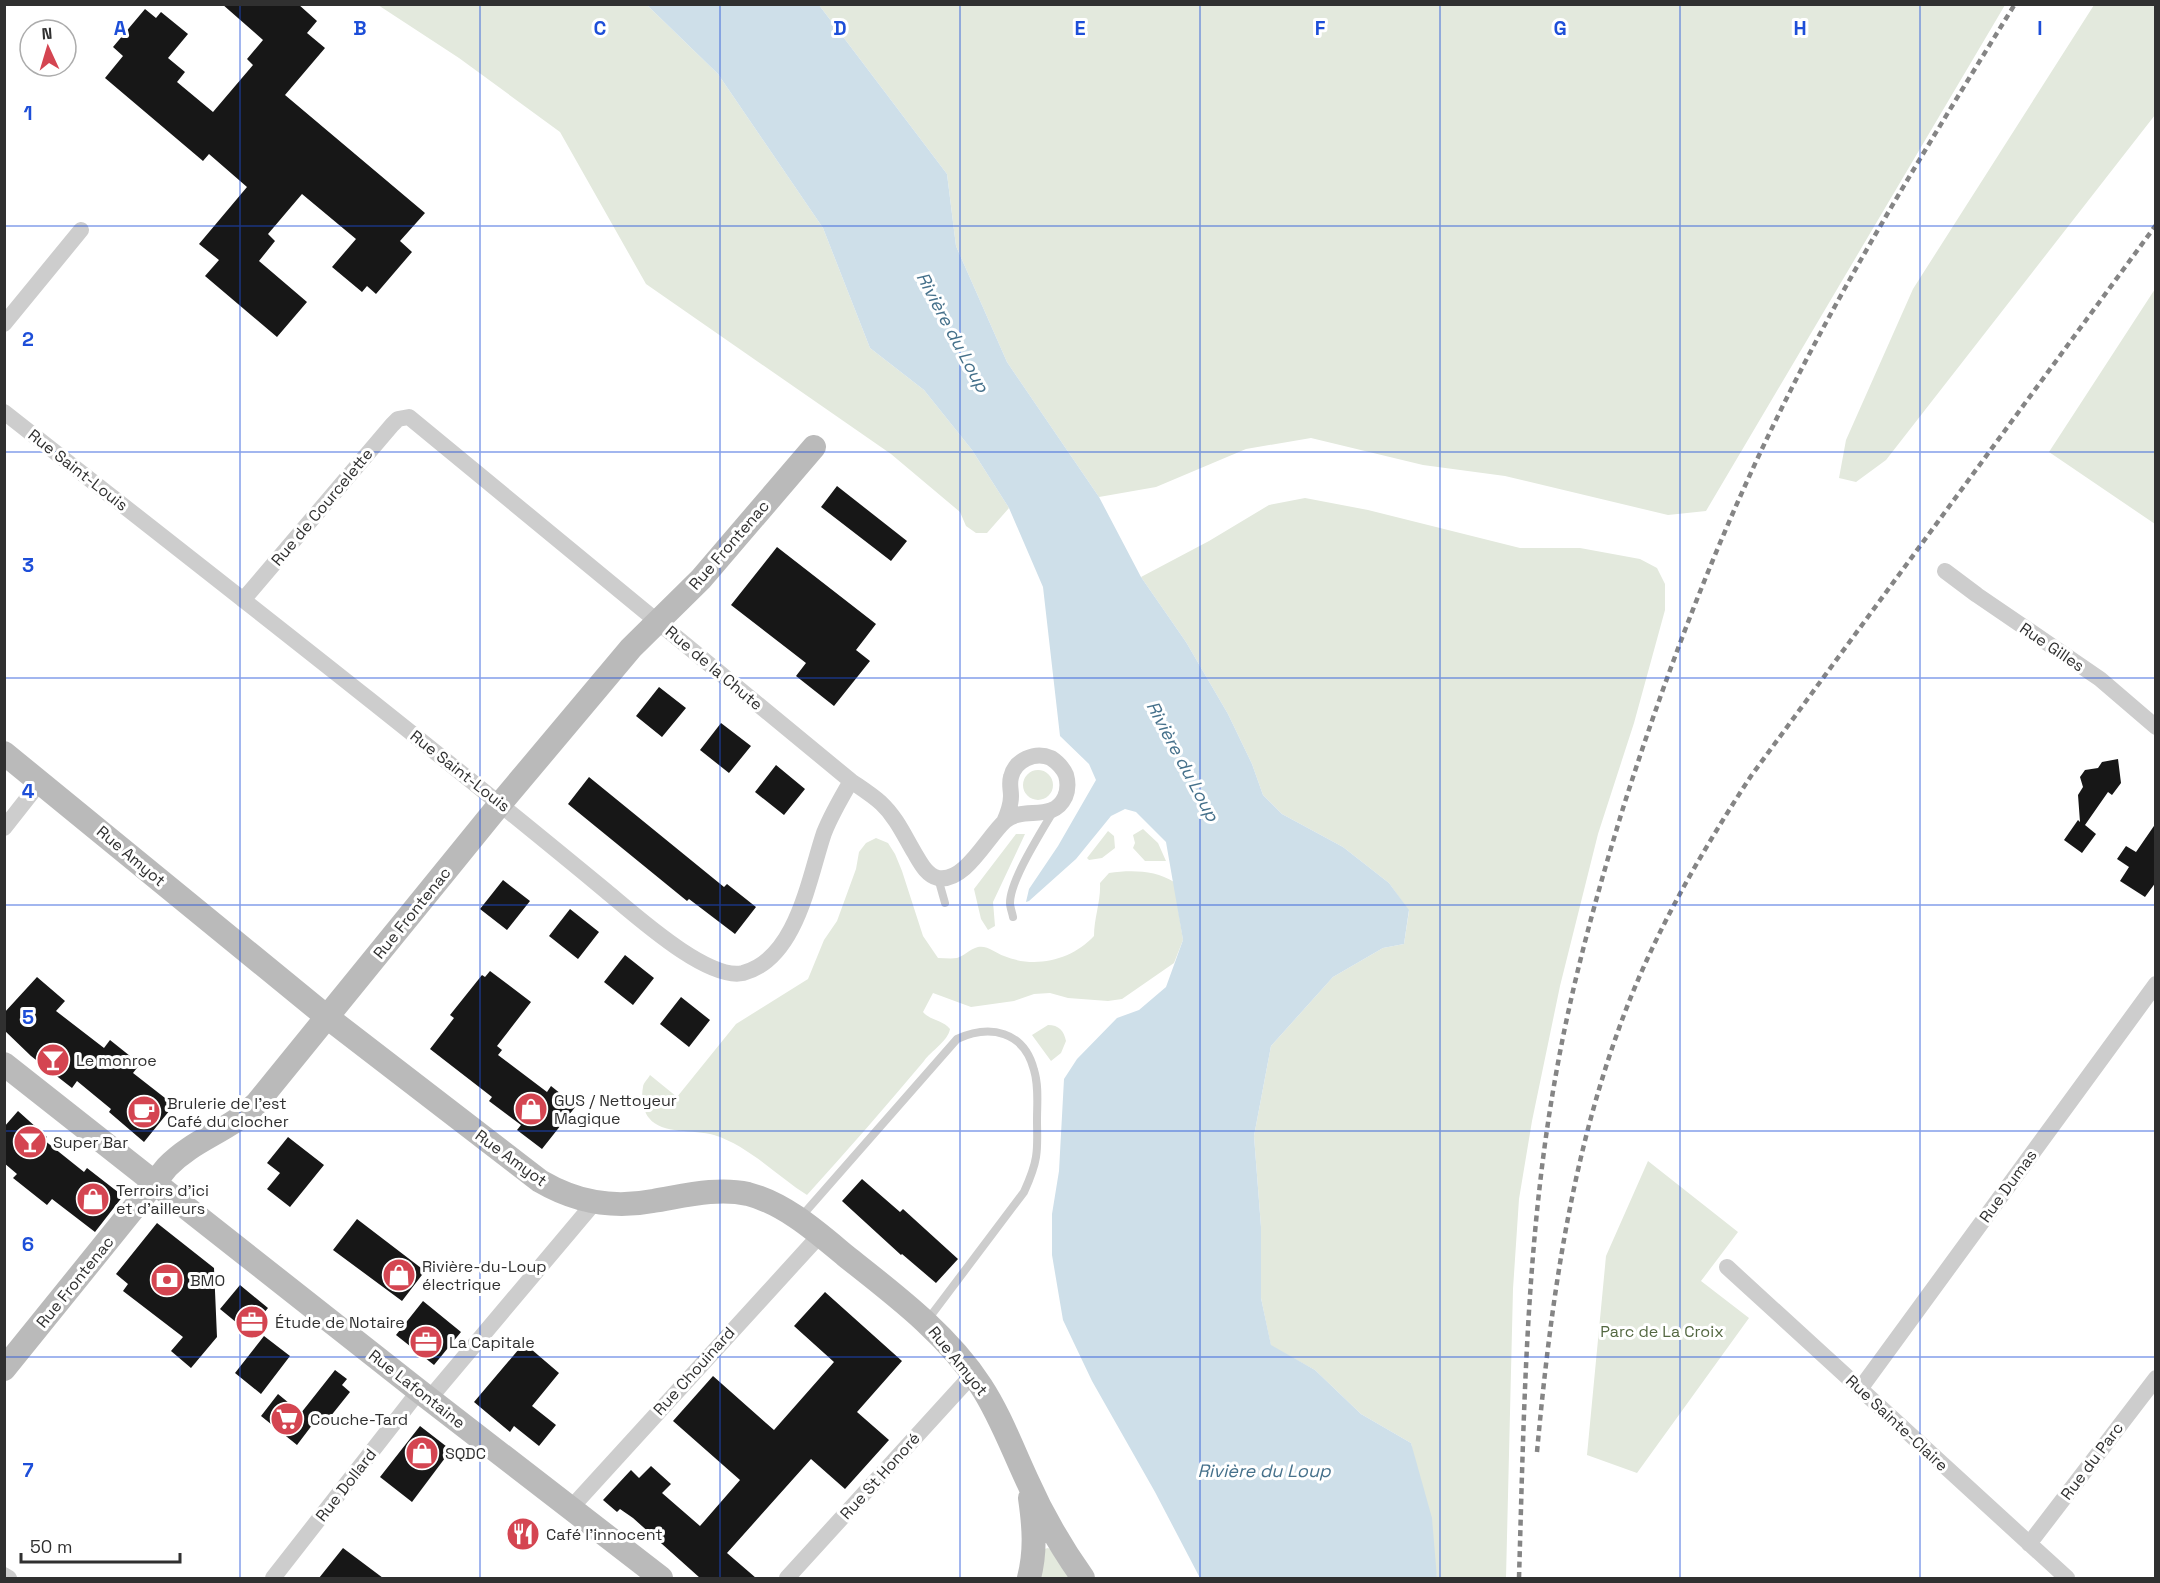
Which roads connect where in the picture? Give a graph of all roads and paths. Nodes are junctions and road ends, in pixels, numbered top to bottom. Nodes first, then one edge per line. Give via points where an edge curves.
1 (81, 230) dead end
2 (4, 324) edge
3 (4, 412) edge
4 (403, 417) joint
5 (814, 447) dead end
6 (1945, 571) dead end
7 (243, 600) junction
8 (658, 622) junction
9 (2156, 727) edge
10 (4, 753) edge
11 (41, 781) junction
12 (852, 782) junction
13 (500, 804) junction
14 (1056, 807) junction
15 (1004, 822) junction
16 (4, 828) edge
17 (938, 878) junction
18 (945, 903) dead end
19 (1013, 916) dead end
20 (2156, 984) edge
21 (327, 1017) junction
22 (4, 1064) edge
23 (154, 1182) junction
24 (594, 1203) junction
25 (799, 1219) junction
26 (820, 1234) junction
27 (1727, 1267) dead end
28 (926, 1322) junction
29 (4, 1369) edge
30 (974, 1374) junction
31 (2156, 1378) edge
32 (1860, 1389) junction
33 (424, 1395) junction
34 (1032, 1491) junction
35 (570, 1509) junction
36 (2029, 1544) junction
37 (4, 1575) edge
38 (9, 1578) edge
39 (273, 1578) edge
40 (661, 1578) edge
41 (788, 1578) edge
42 (1029, 1578) edge
43 (1083, 1578) edge
44 (2067, 1578) edge

1 - 2 street
3 - 7 street, Rue Saint-Louis
4 - 7 street, Rue de Courcelette via 392,425
4 - 8 street, Rue de la Chute via 414,420
5 - 8 main road, Rue Frontenac via 701,579
6 - 9 street, Rue Gilles via 2100,679
7 - 13 street, Rue Saint-Louis
8 - 12 street, Rue de la Chute
8 - 13 main road, Rue Frontenac via 631,648
10 - 11 main road, Rue Amyot
11 - 16 street
11 - 21 main road, Rue Amyot
12 - 13 street, Rue Saint-Louis via 825,830 791,928 776,954 742,973 708,967 693,958
12 - 17 street, Rue de la Chute via 881,803 897,822 922,867
13 - 21 main road, Rue Frontenac
14 - 15 street via 1042,813 1016,814
14 - 15 street via 1067,791 1064,771 1050,758 1031,757 1012,773 1010,806
14 - 19 lane via 1012,891
15 - 17 street via 962,871 949,878
17 - 18 lane
20 - 32 street, Rue Dumas
21 - 23 main road, Rue Frontenac via 248,1113 186,1149
21 - 24 main road, Rue Amyot via 540,1181
22 - 23 main road, Rue Lafontaine
23 - 29 main road, Rue Frontenac
23 - 33 main road, Rue Lafontaine
24 - 25 main road, Rue Amyot via 637,1204 698,1193 748,1194
24 - 33 street, Rue Dollard
25 - 26 main road, Rue Amyot
25 - 28 lane via 957,1039 986,1030 1010,1036 1034,1068 1036,1155 1032,1174 1024,1192
26 - 28 main road, Rue Amyot
26 - 35 street, Rue Chouinard
27 - 32 street, Rue Sainte-Claire
28 - 30 main road, Rue Amyot
30 - 34 main road, Rue Amyot
30 - 41 street, Rue St Honoré
31 - 36 street, Rue du Parc
32 - 36 street, Rue Sainte-Claire
33 - 35 main road, Rue Lafontaine
33 - 39 street, Rue Dollard
34 - 42 main road via 1034,1541
34 - 43 main road, Rue Amyot
35 - 40 main road, Rue Lafontaine
36 - 44 street, Rue Sainte-Claire
37 - 38 street

